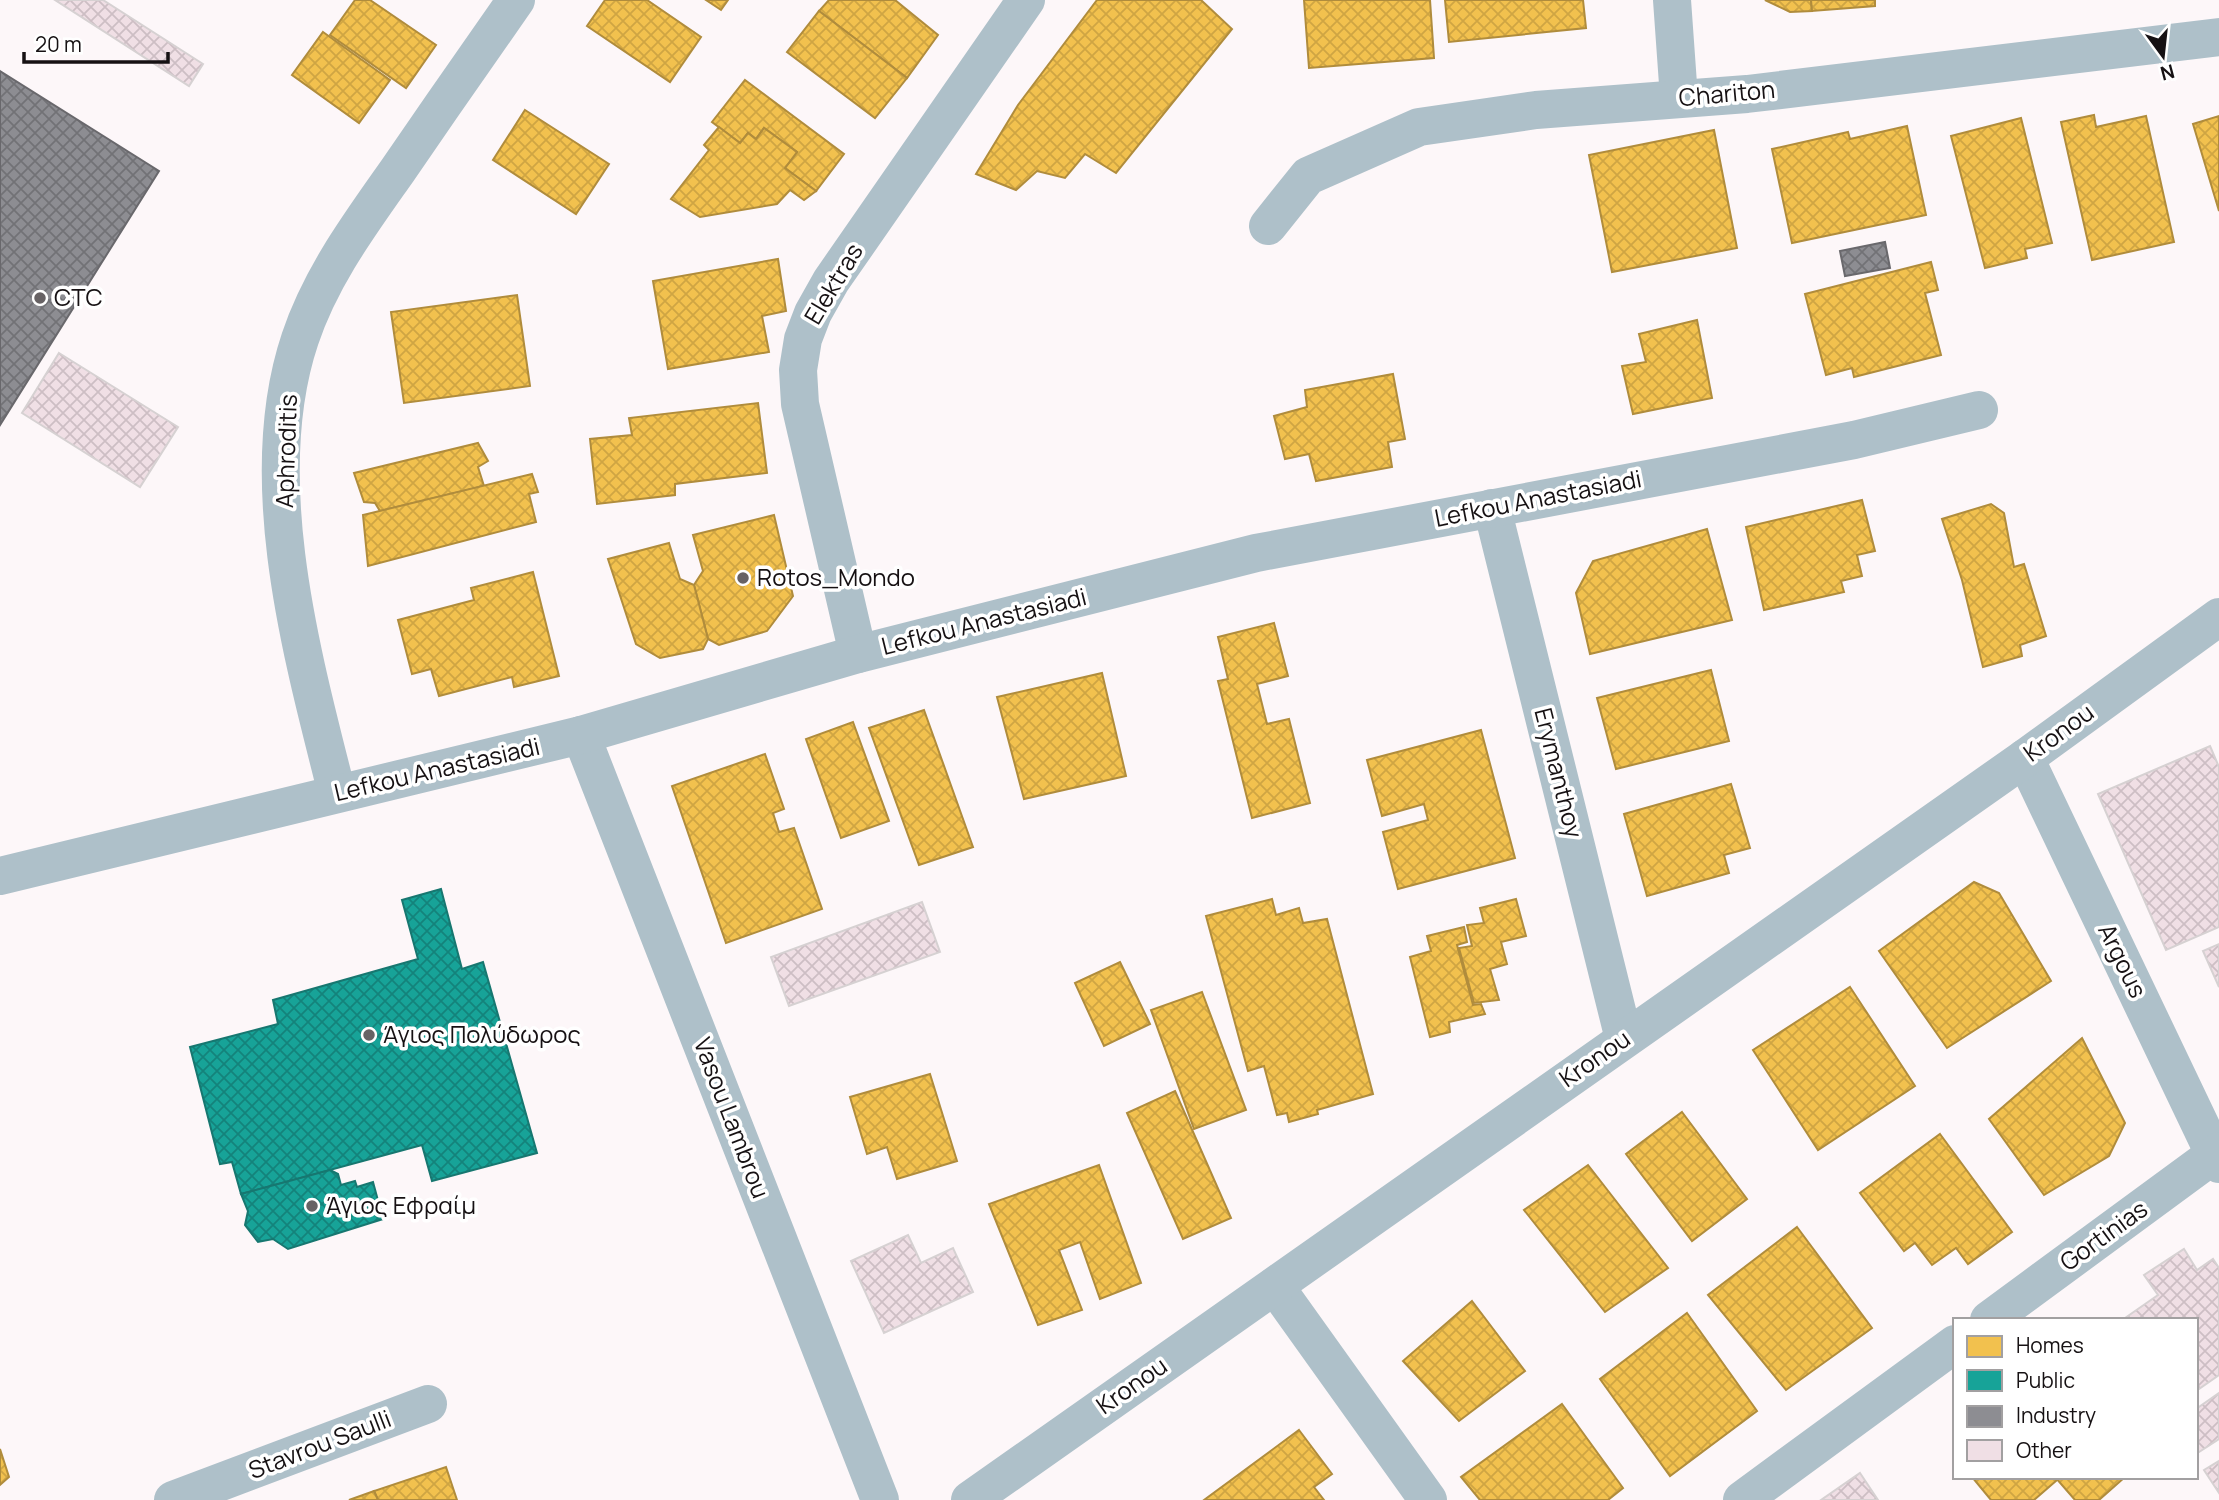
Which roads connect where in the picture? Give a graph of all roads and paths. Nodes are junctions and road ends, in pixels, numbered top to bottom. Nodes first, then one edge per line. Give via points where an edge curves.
1 (516, 0) edge
2 (1026, 0) edge
3 (1672, 0) edge
4 (2219, 37) edge
5 (1679, 98) junction
6 (1268, 226) dead end
7 (1979, 410) dead end
8 (1492, 508) junction
9 (2219, 617) edge
10 (858, 654) junction
11 (581, 736) junction
12 (2025, 758) junction
13 (337, 793) junction
14 (0, 876) edge
15 (1624, 1039) junction
16 (2218, 1157) edge
17 (1275, 1286) junction
18 (1992, 1318) edge
19 (1953, 1345) edge
20 (428, 1404) dead end
21 (173, 1500) edge
22 (880, 1500) edge
23 (970, 1500) edge
24 (1429, 1500) edge
25 (1742, 1500) edge

1 - 13 street, Aphroditis via 330,269 299,340 289,383 282,461 286,535 305,654
2 - 10 street, Elektras via 831,281 803,339 798,370 800,404
3 - 5 street
4 - 5 street, Chariton via 1747,94
5 - 6 street, Chariton via 1536,110 1419,127 1308,176
7 - 8 street, Lefkou Anastasiadi via 1854,440
8 - 10 street, Lefkou Anastasiadi via 1256,553
8 - 15 street, Erymanthoy
9 - 12 street, Kronou
10 - 11 street, Lefkou Anastasiadi
11 - 13 street, Lefkou Anastasiadi
11 - 22 street, Vasou Lambrou
12 - 15 street, Kronou
12 - 16 street, Argous
13 - 14 street, Lefkou Anastasiadi
15 - 17 street, Kronou
16 - 18 street, Gortinias
17 - 23 street, Kronou
17 - 24 street
19 - 25 street
20 - 21 street, Stavrou Saulli

